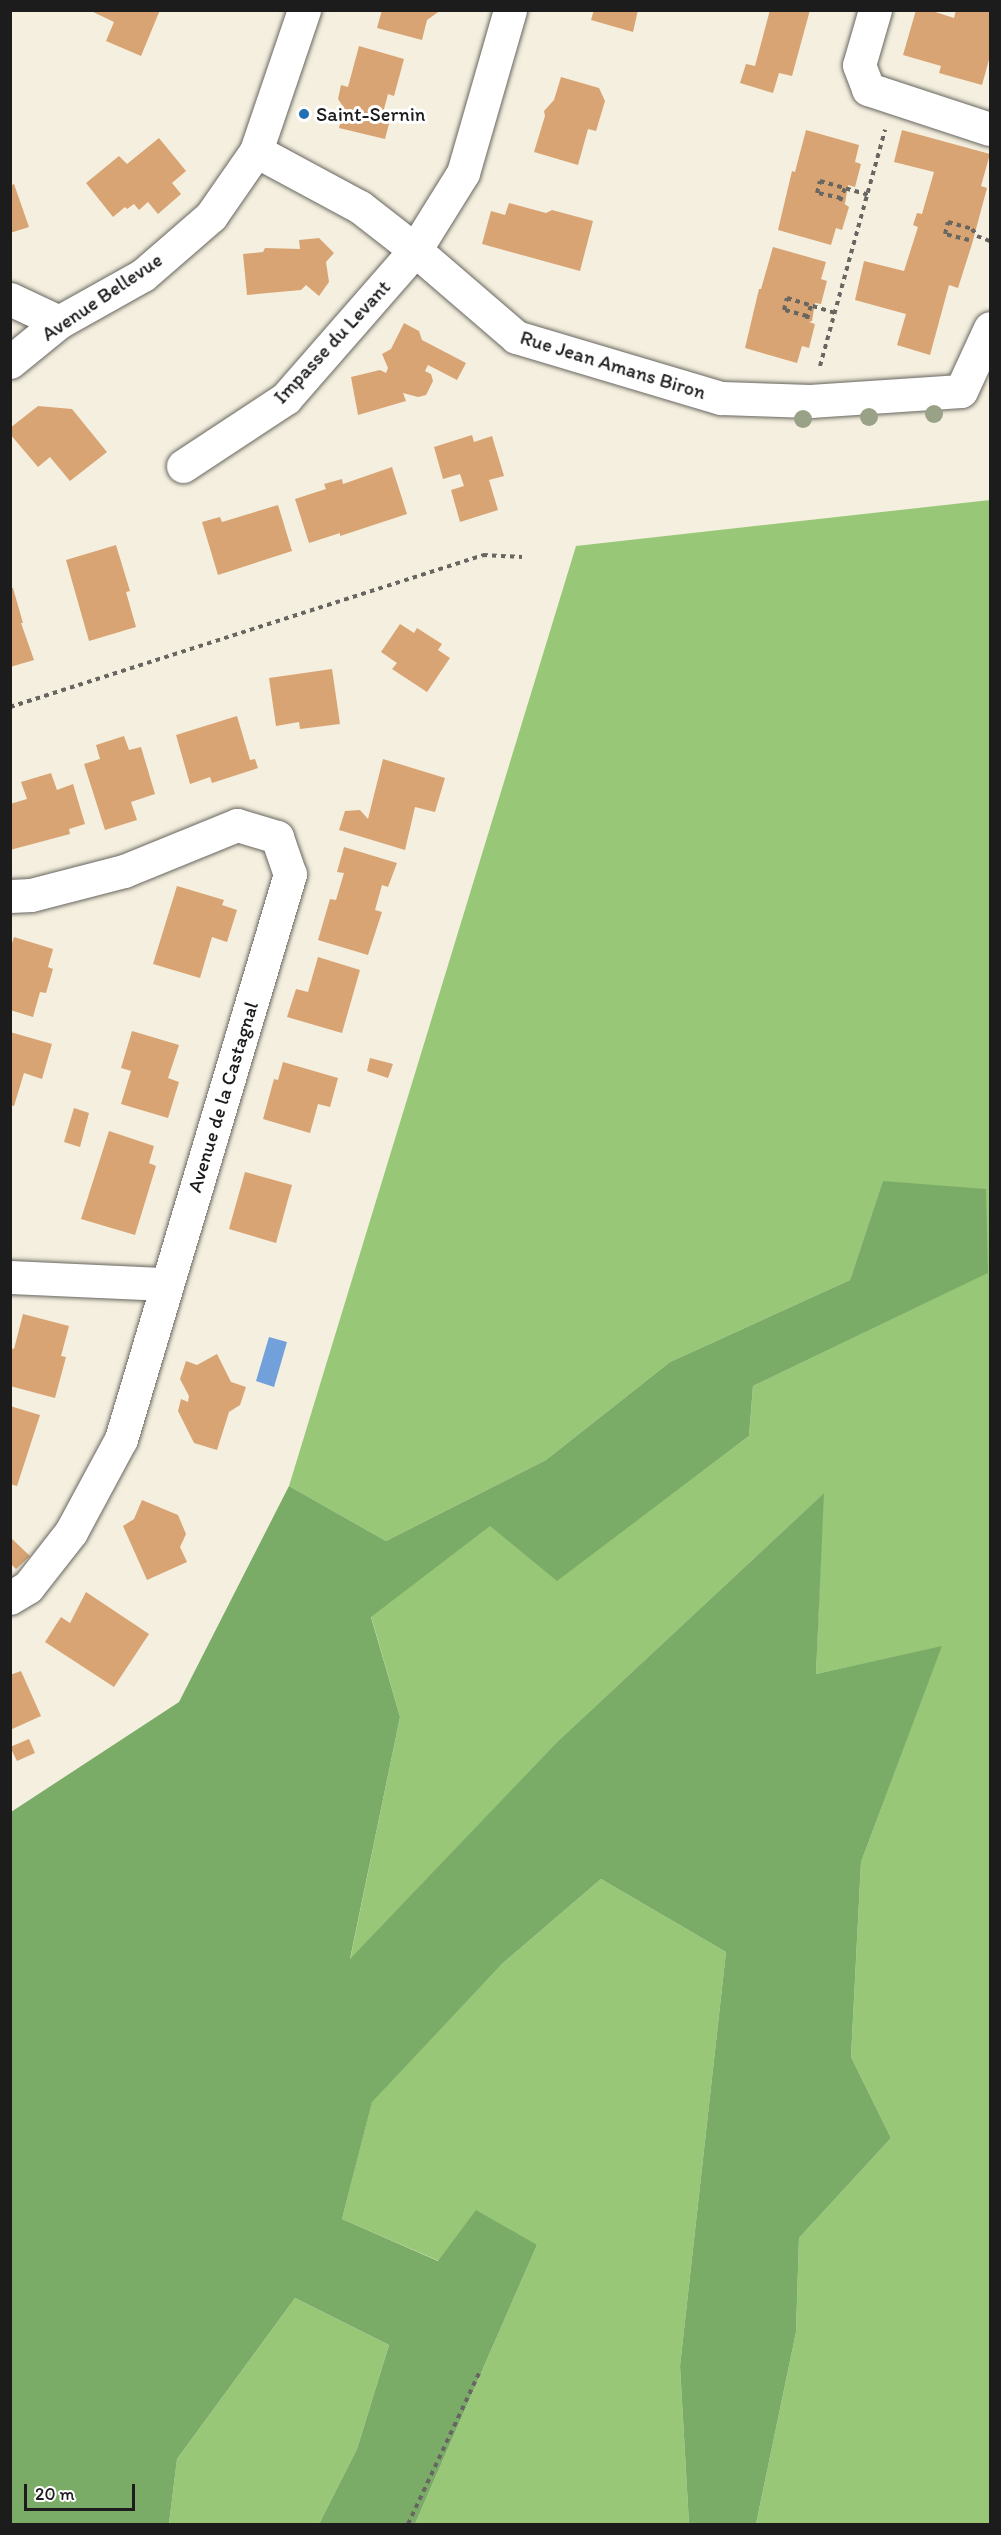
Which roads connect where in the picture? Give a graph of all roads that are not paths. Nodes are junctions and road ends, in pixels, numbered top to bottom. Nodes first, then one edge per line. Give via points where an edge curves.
1 (304, 10) edge
2 (510, 10) edge
3 (875, 10) edge
4 (990, 129) edge
5 (256, 151) junction
6 (416, 250) junction
7 (10, 299) edge
8 (59, 322) junction
9 (990, 328) edge
10 (10, 362) edge
11 (183, 466) dead end
12 (10, 896) edge
13 (10, 1277) edge
14 (167, 1284) junction
15 (10, 1598) edge

1 - 5 street, Avenue Bellevue
2 - 6 street, Impasse du Levant via 463,173
3 - 4 street via 859,65 868,89
5 - 6 street, Rue Jean Amans Biron via 360,207
5 - 8 street, Avenue Bellevue via 211,216 143,275
6 - 9 street, Rue Jean Amans Biron via 516,337 721,398 810,401 961,391
6 - 11 street, Impasse du Levant via 286,398
7 - 8 street
8 - 10 street, Avenue Bellevue
12 - 14 street, Avenue de la Castagnal via 31,895 124,871 237,825 276,837 290,874
13 - 14 street
14 - 15 street, Avenue de la Castagnal via 121,1439 71,1532 28,1587

